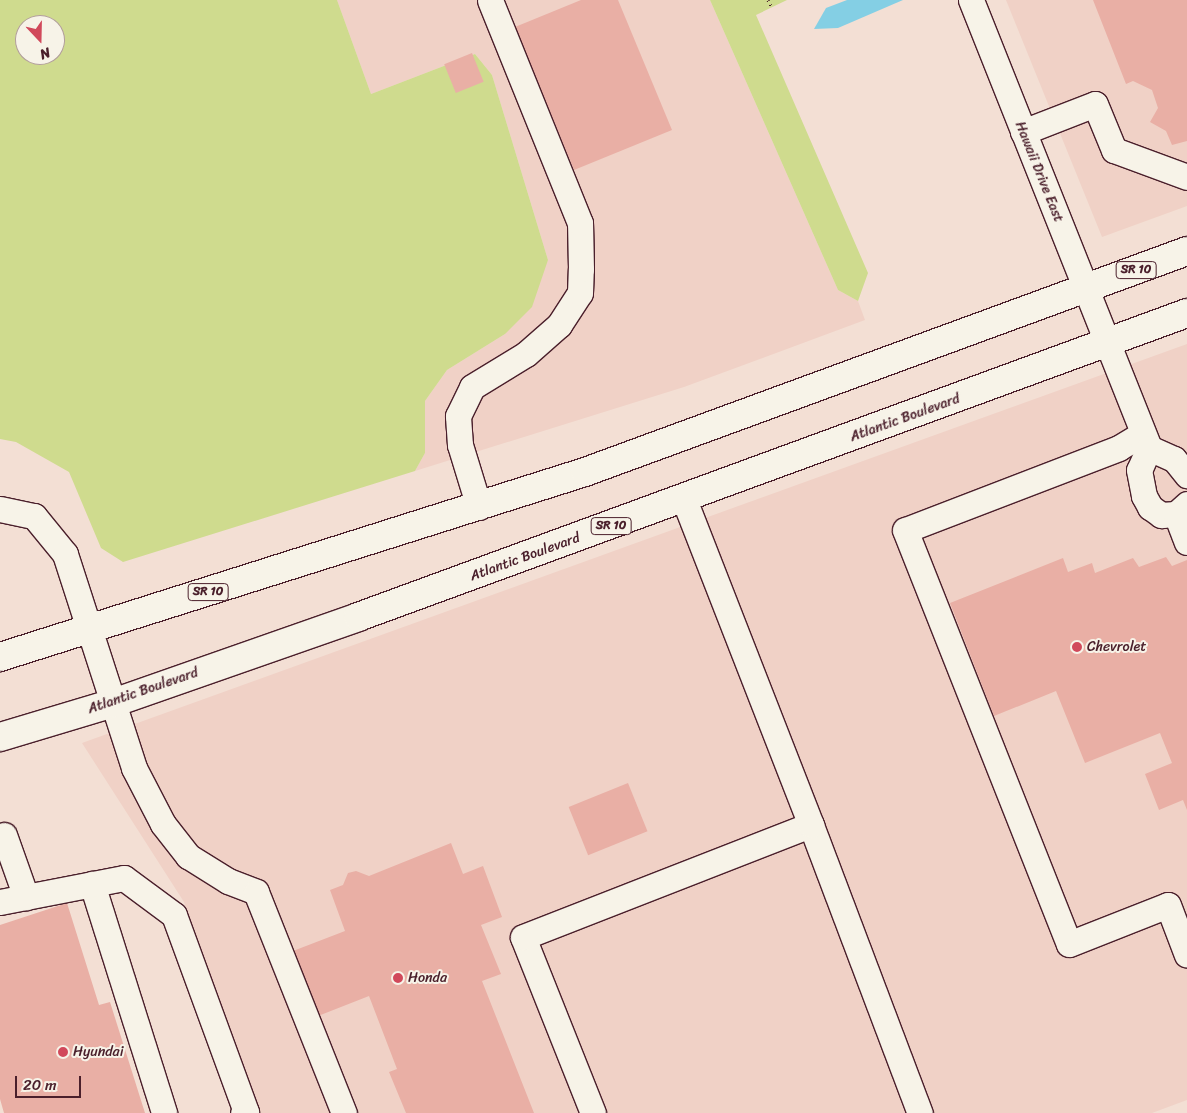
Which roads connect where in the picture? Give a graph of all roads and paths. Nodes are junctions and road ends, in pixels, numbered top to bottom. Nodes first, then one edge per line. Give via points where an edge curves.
1 (490, 0) edge
2 (768, 0) edge
3 (972, 0) edge
4 (772, 8) dead end
5 (1024, 132) junction
6 (1187, 177) edge
7 (1187, 251) edge
8 (1085, 289) junction
9 (1187, 313) edge
10 (1107, 343) junction
11 (1146, 441) junction
12 (1187, 475) edge
13 (684, 499) junction
14 (479, 507) junction
15 (0, 509) edge
16 (1181, 509) edge
17 (1187, 542) edge
18 (90, 628) junction
19 (0, 657) edge
20 (113, 702) junction
21 (0, 737) edge
22 (811, 825) junction
23 (4, 835) dead end
24 (92, 884) junction
25 (26, 897) junction
26 (0, 902) edge
27 (1187, 955) edge
28 (164, 1113) edge
29 (245, 1113) edge
30 (344, 1113) edge
31 (593, 1113) edge
32 (920, 1113) edge

1 - 14 street via 580,223 581,269 580,293 559,324 526,354 472,387 458,416 460,445
2 - 4 path
3 - 5 street, Hawaii Drive East
5 - 6 street via 1095,104 1114,150
5 - 8 street, Hawaii Drive East
7 - 8 highway, SR 10
8 - 10 street, Hawaii Drive East
8 - 14 highway, SR 10 via 745,415
9 - 10 highway, Atlantic Boulevard / SR 10
10 - 11 street, Hawaii Drive East
10 - 13 highway, Atlantic Boulevard / SR 10
11 - 12 street via 1174,458
11 - 16 street via 1139,470 1144,496 1150,507 1161,515
11 - 27 street via 1119,448 905,530 1069,944 1168,906
13 - 20 highway, Atlantic Boulevard / SR 10
13 - 22 street
14 - 18 highway, SR 10
15 - 18 street via 34,516 49,530 65,554
16 - 17 street
18 - 19 highway, SR 10
18 - 20 street
20 - 21 highway, Atlantic Boulevard / SR 10
20 - 30 street via 134,768 163,824 188,856 228,881 256,892
22 - 31 street via 524,937
22 - 32 street
23 - 25 street
24 - 25 street
24 - 28 street
24 - 29 street via 124,878 174,914
25 - 26 street

